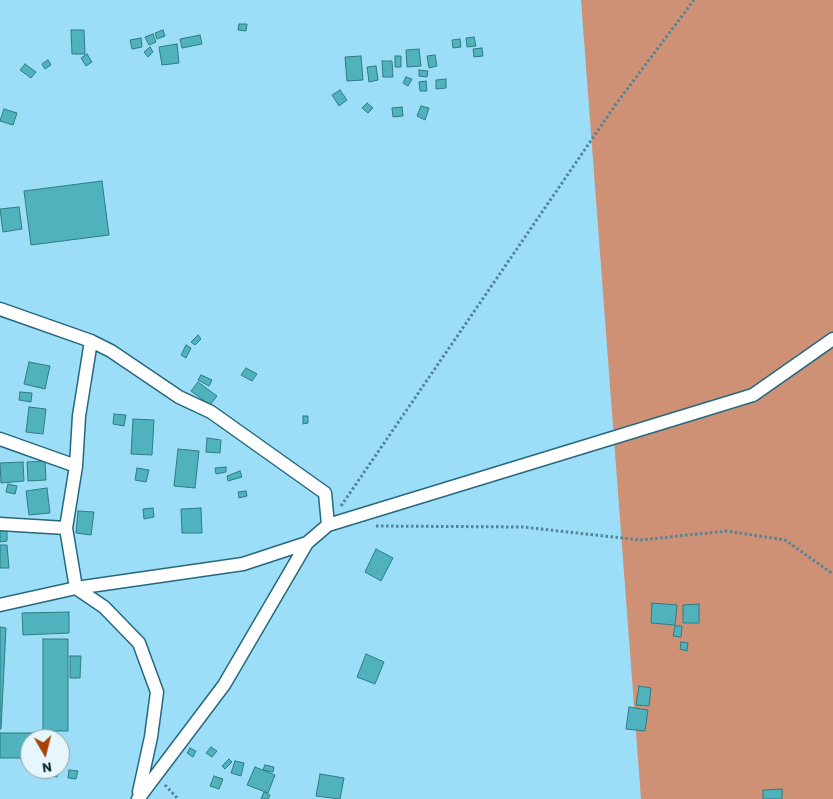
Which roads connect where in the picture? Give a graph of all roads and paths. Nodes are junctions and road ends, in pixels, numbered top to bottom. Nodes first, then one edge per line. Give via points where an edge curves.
1 (694, 0) edge
2 (0, 309) edge
3 (833, 339) edge
4 (91, 341) junction
5 (0, 438) edge
6 (76, 466) junction
7 (0, 524) edge
8 (328, 526) junction
9 (367, 526) dead end
10 (66, 528) junction
11 (307, 543) junction
12 (833, 574) edge
13 (76, 588) junction
14 (0, 605) edge
15 (138, 799) edge

1 - 8 path via 616,104
2 - 4 street
3 - 8 street via 753,394
4 - 6 street via 79,416
4 - 8 street via 112,351 179,396 211,412 325,493
5 - 6 street
6 - 10 street
7 - 10 street
8 - 11 street
9 - 12 path via 523,527 640,540 727,531 785,540
10 - 13 street
11 - 13 street via 243,564
11 - 15 street via 224,685
13 - 14 street
13 - 15 street via 104,607 140,643 156,692 151,737

